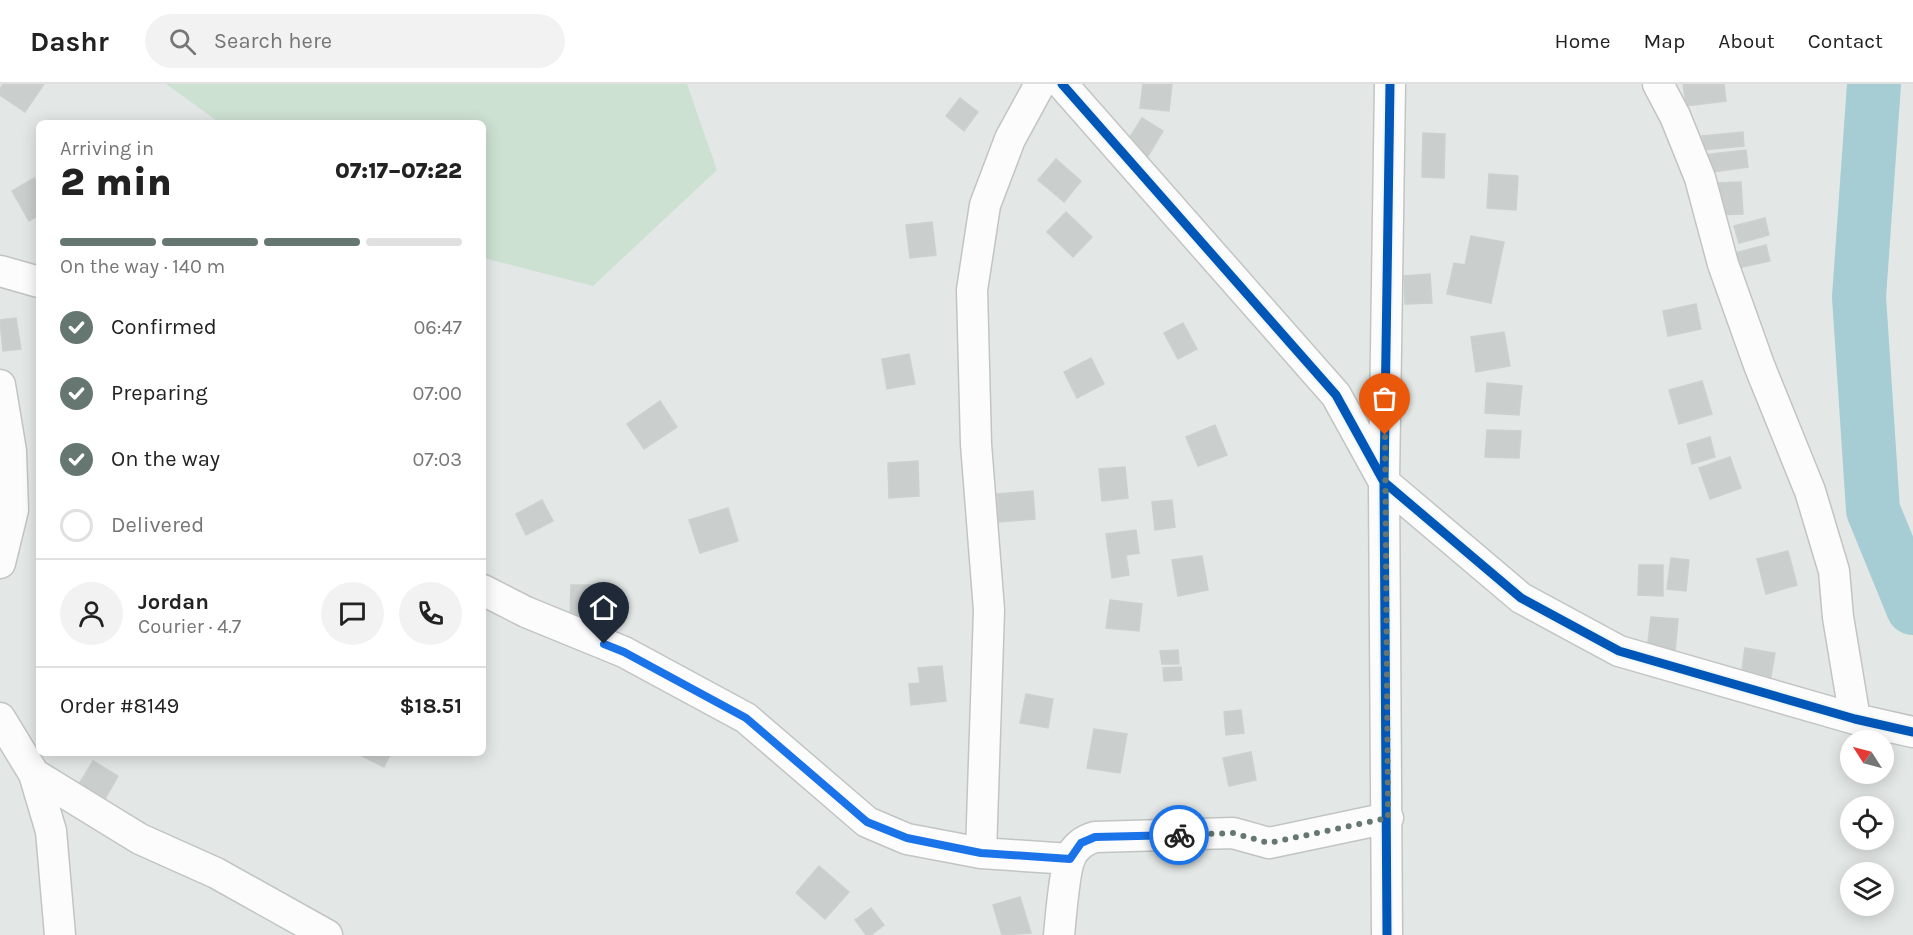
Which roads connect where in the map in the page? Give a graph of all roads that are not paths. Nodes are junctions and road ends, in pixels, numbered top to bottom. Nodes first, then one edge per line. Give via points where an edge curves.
1 (1040, 84) edge
2 (1062, 84) edge
3 (1390, 84) edge
4 (1658, 84) edge
5 (0, 271) edge
6 (36, 281) edge
7 (0, 385) edge
8 (1384, 482) junction
9 (0, 563) edge
10 (486, 592) edge
11 (0, 718) edge
12 (1855, 719) junction
13 (1913, 732) edge
14 (34, 774) junction
15 (1388, 818) junction
16 (981, 853) junction
17 (1070, 859) junction
18 (60, 935) edge
19 (327, 935) edge
20 (1059, 935) edge
21 (1387, 935) edge

1 - 16 street via 1010,139 985,205 972,290 976,444 989,610
2 - 8 street via 1336,395
3 - 8 street
4 - 12 street via 1700,178 1723,264 1810,491 1834,571
5 - 6 street
7 - 9 street via 11,451 12,510
8 - 12 street via 1521,598 1619,651
8 - 15 street
10 - 16 street via 624,652 746,718 867,822 907,838
11 - 14 street
12 - 13 street
14 - 18 street via 51,831
14 - 19 street via 140,839 216,873
15 - 17 street via 1269,843 1233,833 1095,837 1081,843
15 - 21 street
16 - 17 street
17 - 20 street

